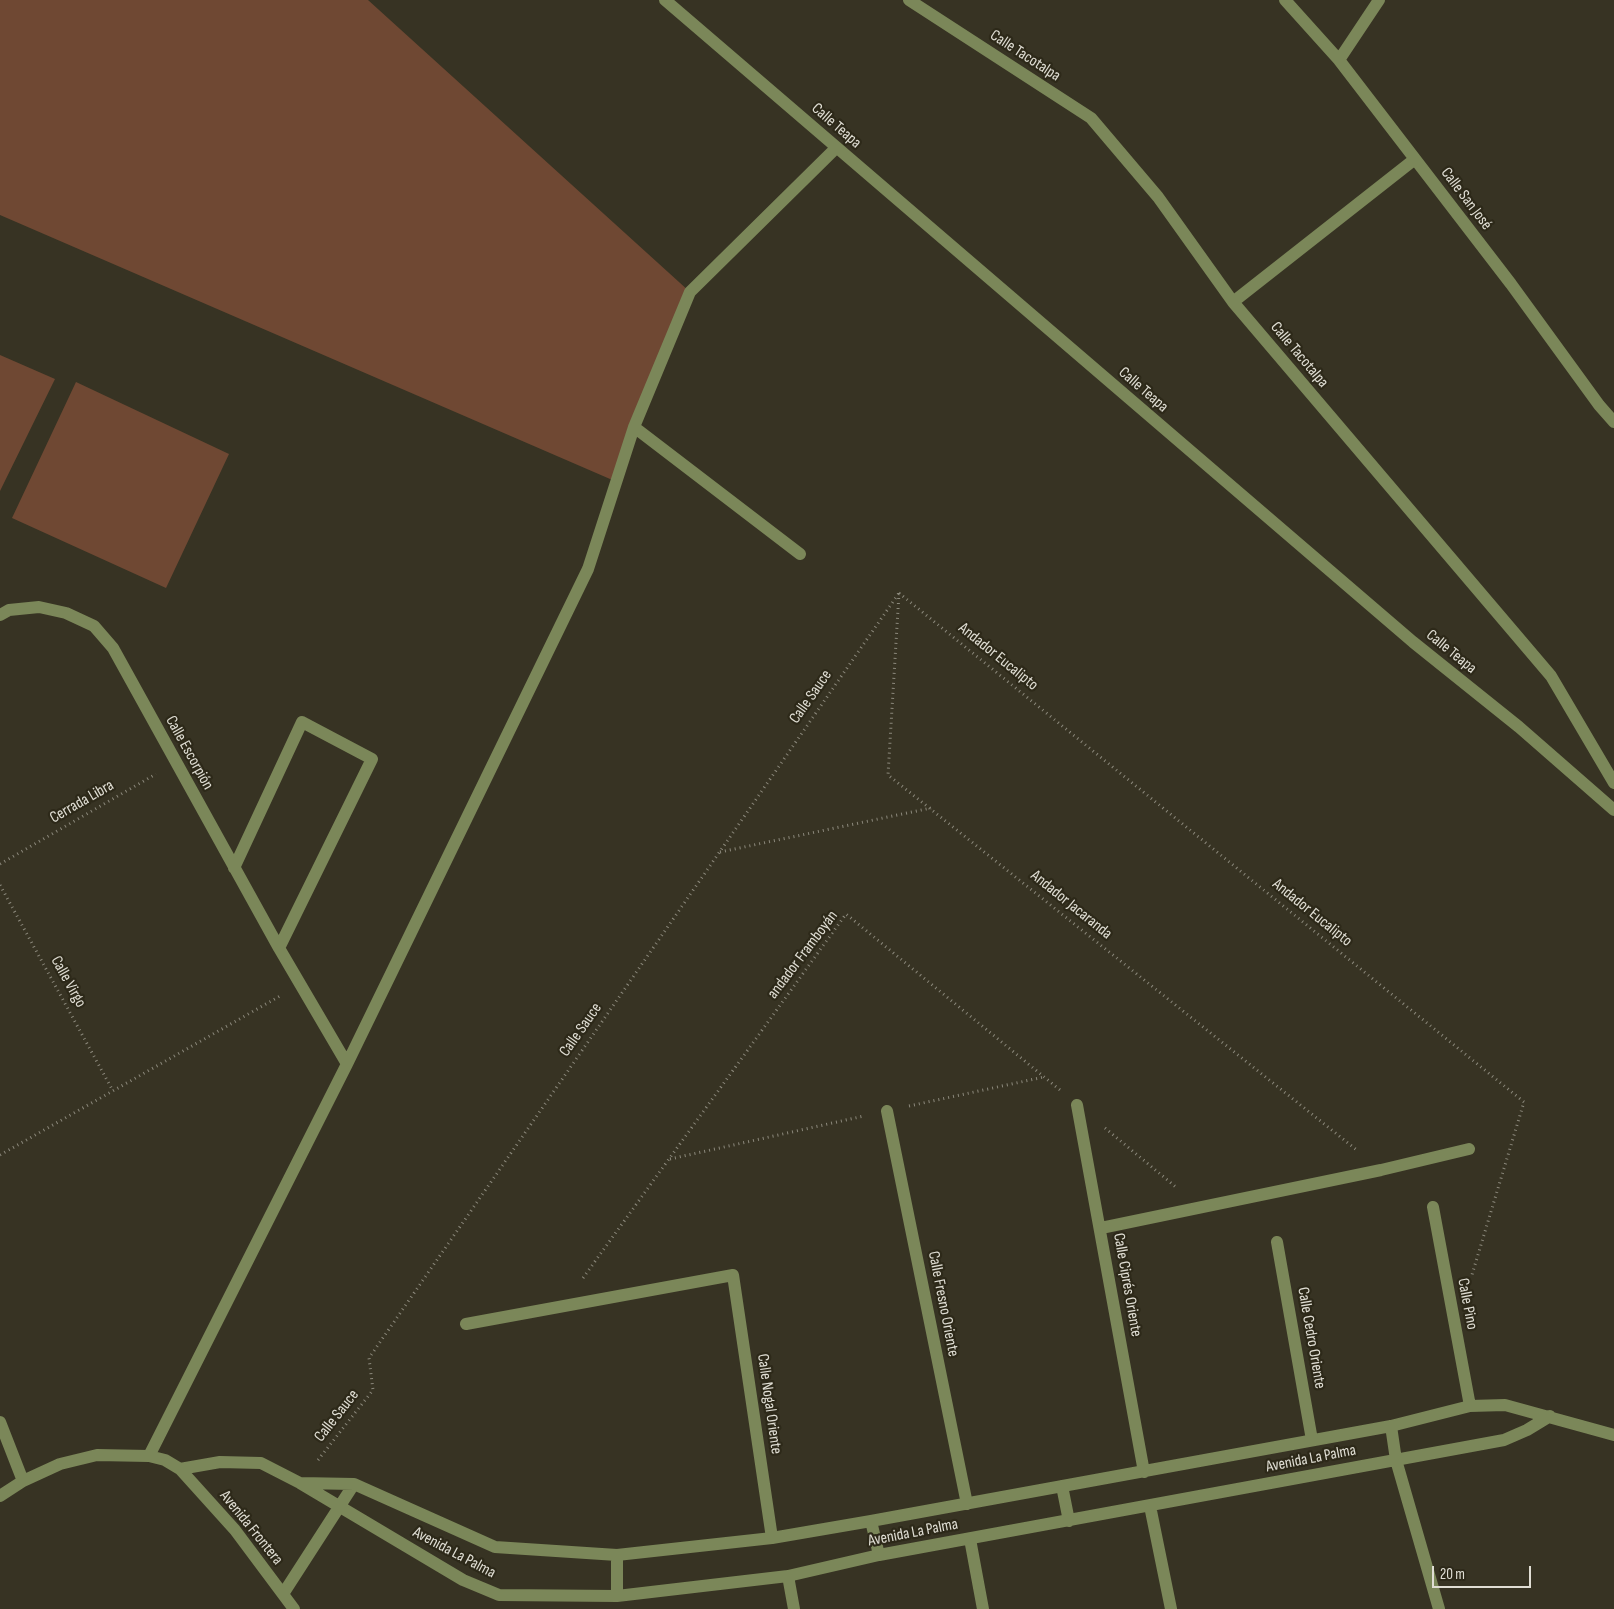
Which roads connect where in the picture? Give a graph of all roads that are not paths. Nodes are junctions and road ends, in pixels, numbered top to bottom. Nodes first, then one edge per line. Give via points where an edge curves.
1 (665, 0) edge
2 (910, 0) edge
3 (1285, 0) edge
4 (1379, 0) edge
5 (1339, 60) junction
6 (836, 148) junction
7 (1415, 159) junction
8 (1233, 302) junction
9 (1614, 422) edge
10 (634, 427) junction
11 (800, 554) dead end
12 (0, 615) edge
13 (1614, 783) edge
14 (1614, 790) edge
15 (1604, 800) junction
16 (1614, 810) edge
17 (234, 868) junction
18 (279, 948) junction
19 (347, 1064) junction
20 (1077, 1105) road end
21 (887, 1111) road end
22 (1469, 1150) dead end
23 (1432, 1207) dead end
24 (1100, 1228) junction
25 (1277, 1242) dead end
26 (466, 1324) dead end
27 (1470, 1406) junction
28 (1550, 1416) junction
29 (0, 1422) edge
30 (1391, 1426) junction
31 (1614, 1435) edge
32 (1312, 1440) junction
33 (149, 1456) junction
34 (1396, 1460) junction
35 (180, 1470) junction
36 (1144, 1472) junction
37 (23, 1481) junction
38 (300, 1483) junction
39 (354, 1484) junction
40 (1062, 1486) junction
41 (0, 1496) edge
42 (966, 1504) junction
43 (1150, 1506) junction
44 (339, 1507) junction
45 (872, 1521) junction
46 (1069, 1521) junction
47 (772, 1538) junction
48 (970, 1539) junction
49 (617, 1555) junction
50 (879, 1555) junction
51 (788, 1576) junction
52 (284, 1594) junction
53 (617, 1596) junction
54 (294, 1609) edge
55 (794, 1609) edge
56 (983, 1609) edge
57 (1171, 1609) edge
58 (1439, 1609) edge

1 - 6 street, Calle Teapa
2 - 8 street, Calle Tacotalpa via 1091,118 1158,196
3 - 5 street, Calle San José
4 - 5 street
5 - 7 street, Calle San José
6 - 10 street via 690,292
6 - 15 street, Calle Teapa via 1413,642
7 - 8 street
7 - 9 street, Calle San José
8 - 13 street, Calle Tacotalpa via 1551,676
10 - 11 street
10 - 19 street via 588,569
12 - 17 street, Calle Escorpión via 9,610 39,607 66,613 94,626 113,648
14 - 15 street
15 - 16 street, Calle Teapa
17 - 18 street, Calle Escorpión
17 - 18 street via 302,722 372,759
18 - 19 street, Calle Escorpión
19 - 33 street
20 - 24 street, Calle Ciprés Oriente
21 - 42 street, Calle Fresno Oriente
22 - 24 street
23 - 27 street, Calle Pino
24 - 36 street, Calle Ciprés Oriente
25 - 32 street, Calle Cedro Oriente
26 - 47 street, Calle Nogal Oriente via 733,1275
27 - 28 street, Avenida La Palma via 1505,1405
27 - 30 street, Avenida La Palma
28 - 31 street, Avenida La Palma
28 - 34 street, Avenida La Palma via 1504,1440
29 - 37 street
30 - 32 street, Avenida La Palma
30 - 34 street
32 - 36 street, Avenida La Palma
33 - 35 street, Avenida Frontera via 165,1460
33 - 37 street, Avenida Frontera via 97,1455 60,1464
34 - 43 street, Avenida La Palma
34 - 58 street
35 - 38 street, Avenida La Palma via 220,1462 261,1463
35 - 52 street, Avenida Frontera via 235,1530
36 - 40 street, Avenida La Palma
37 - 41 street, Avenida Frontera
38 - 39 street, Avenida La Palma
38 - 44 street, Avenida La Palma
39 - 44 street
39 - 49 street, Avenida La Palma via 495,1547
40 - 42 street, Avenida La Palma
40 - 46 street
42 - 45 street, Avenida La Palma
43 - 46 street, Avenida La Palma
43 - 57 street
44 - 52 street
44 - 53 street, Avenida La Palma via 463,1580 499,1595
45 - 47 street, Avenida La Palma
45 - 50 street
46 - 48 street, Avenida La Palma
47 - 49 street, Avenida La Palma
48 - 50 street, Avenida La Palma
48 - 56 street
49 - 53 street
50 - 51 street, Avenida La Palma
51 - 53 street, Avenida La Palma
51 - 55 street
52 - 54 street, Avenida Frontera

